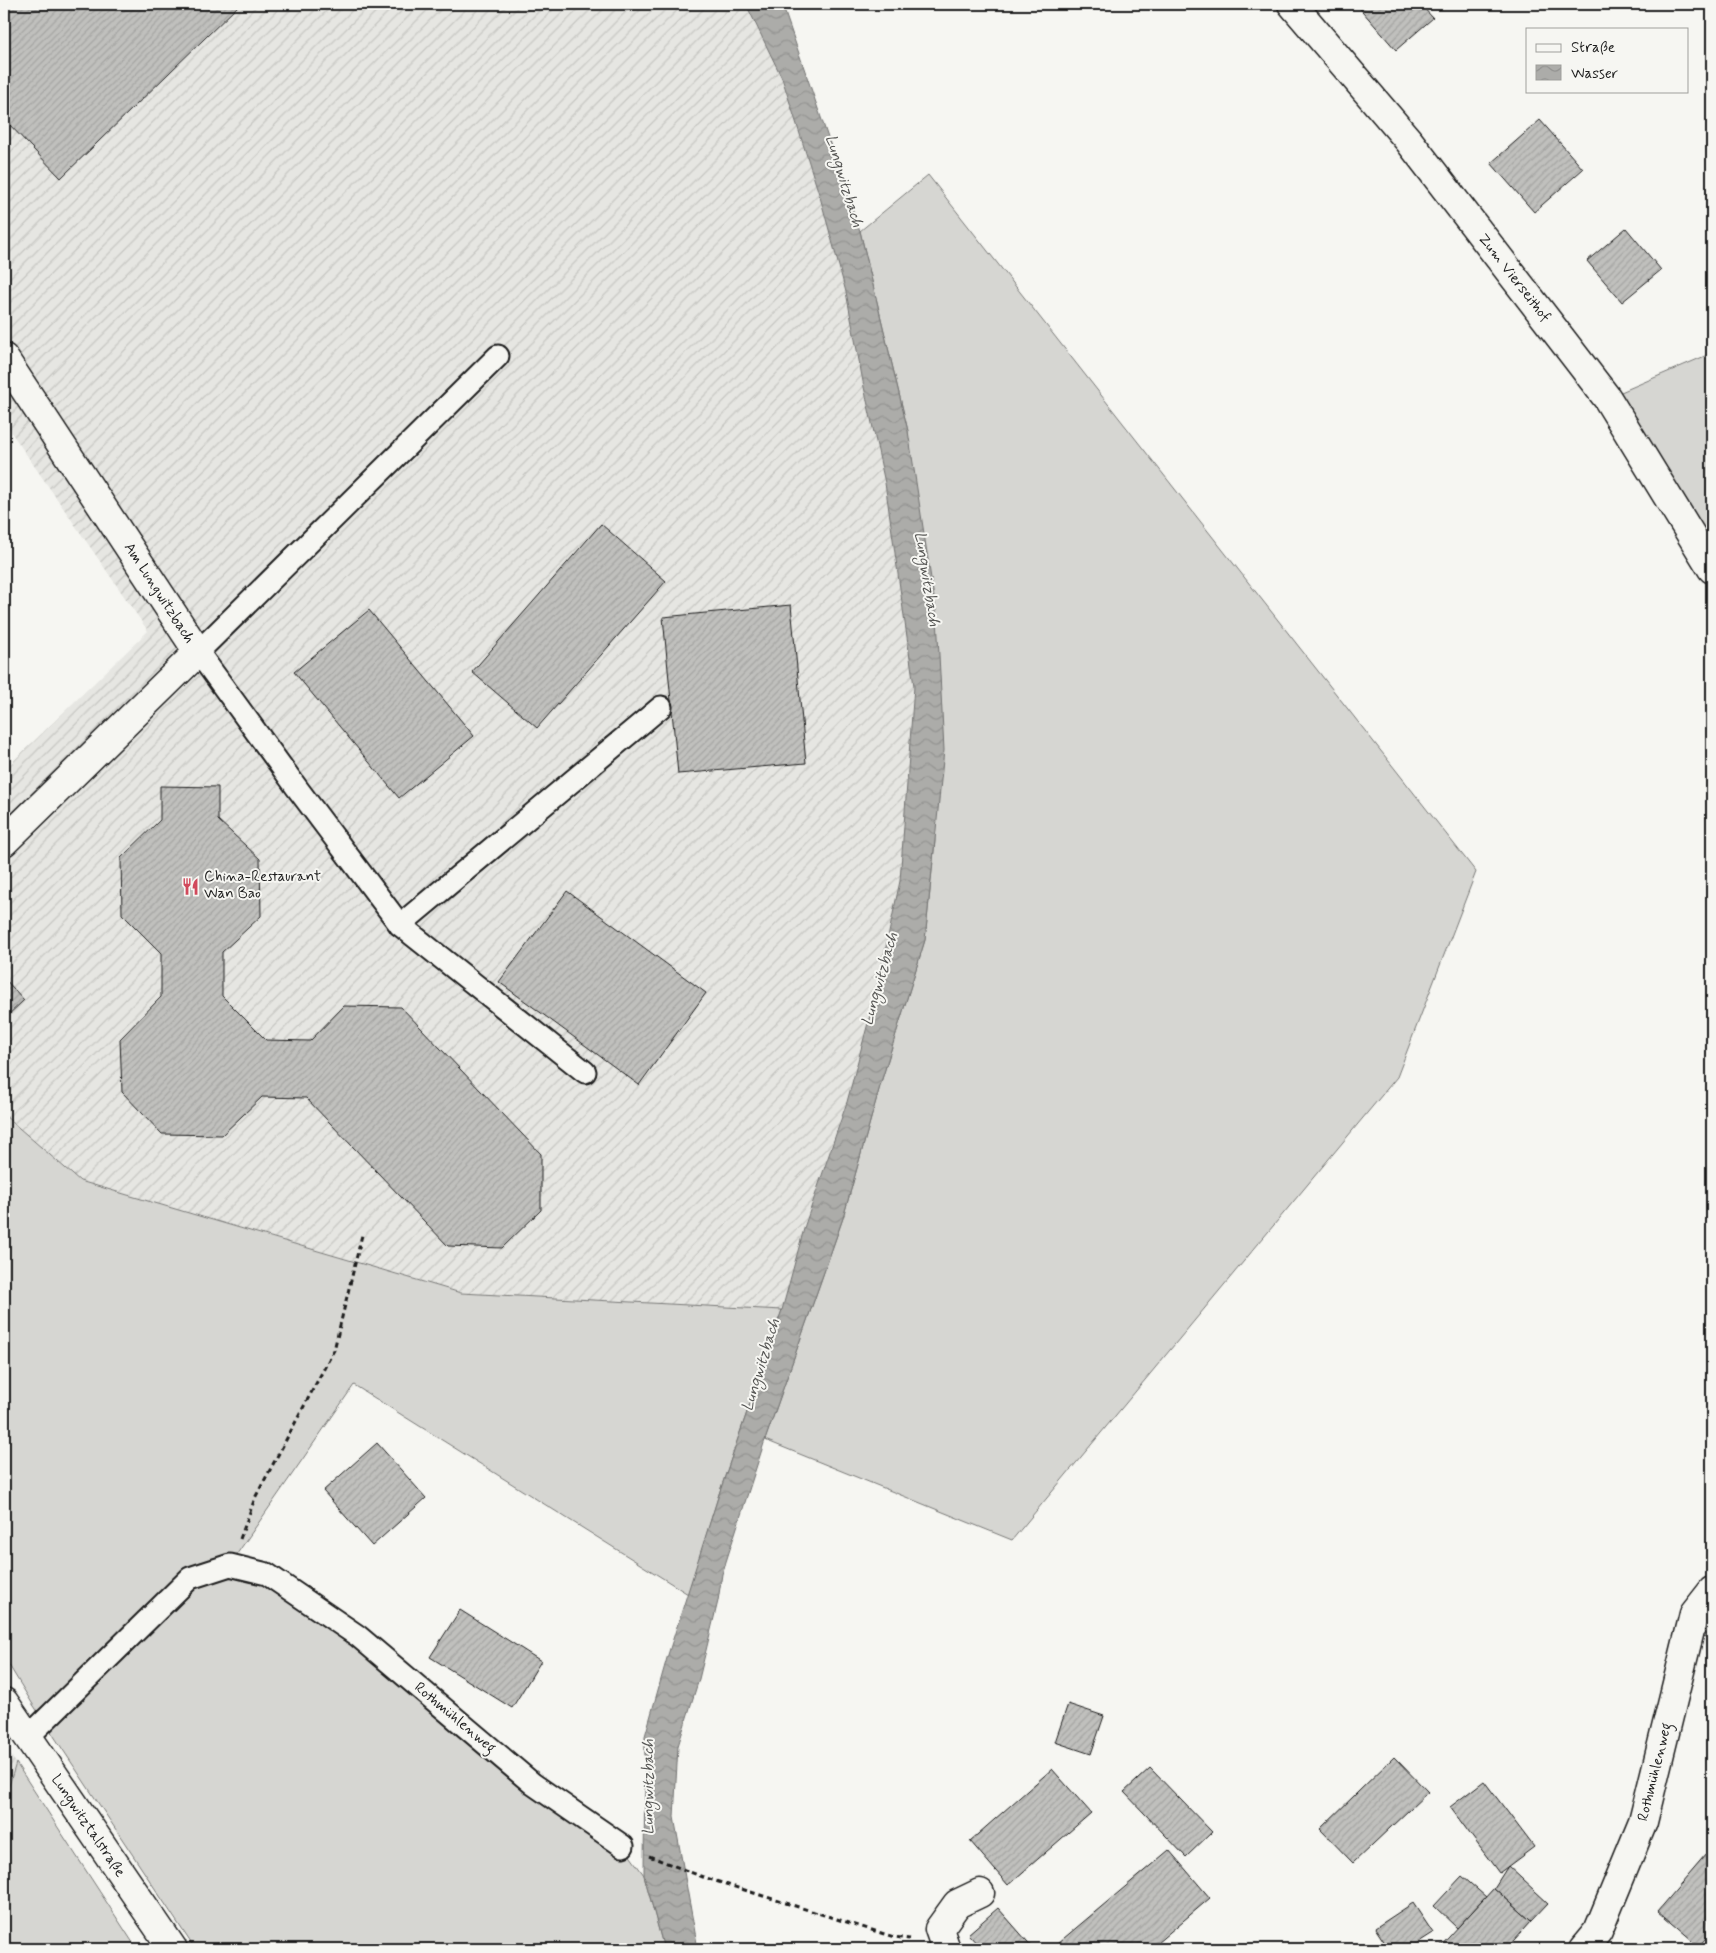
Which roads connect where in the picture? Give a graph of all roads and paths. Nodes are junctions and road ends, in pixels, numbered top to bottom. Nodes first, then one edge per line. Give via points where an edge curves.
1 (1292, 4) edge
2 (498, 356) dead end
3 (5, 362) edge
4 (1712, 569) edge
5 (198, 652) junction
6 (661, 707) dead end
7 (4, 842) edge
8 (400, 925) junction
9 (585, 1072) dead end
10 (362, 1235) dead end
11 (230, 1565) junction
12 (1712, 1591) edge
13 (4, 1702) edge
14 (28, 1738) junction
15 (623, 1846) joint
16 (980, 1893) dead end
17 (943, 1942) edge
18 (173, 1949) edge
19 (1583, 1949) edge

1 - 4 street, Zum Vierseithof via 1409,141 1607,398
2 - 5 lane
3 - 5 street, Am Lungwitzbach
5 - 7 street, Am Lungwitzbach
5 - 8 lane
6 - 8 lane
8 - 9 lane
10 - 11 path via 334,1350 255,1498
11 - 14 lane via 190,1578
11 - 15 lane, Rothmühlenweg via 267,1574 358,1636 533,1784
12 - 19 street, Rothmühlenweg via 1694,1614 1643,1822 1598,1931
13 - 14 street, Lungwitztalstraße
14 - 18 street, Lungwitztalstraße
15 - 17 path via 703,1878 894,1936
16 - 17 street via 957,1904 939,1929

